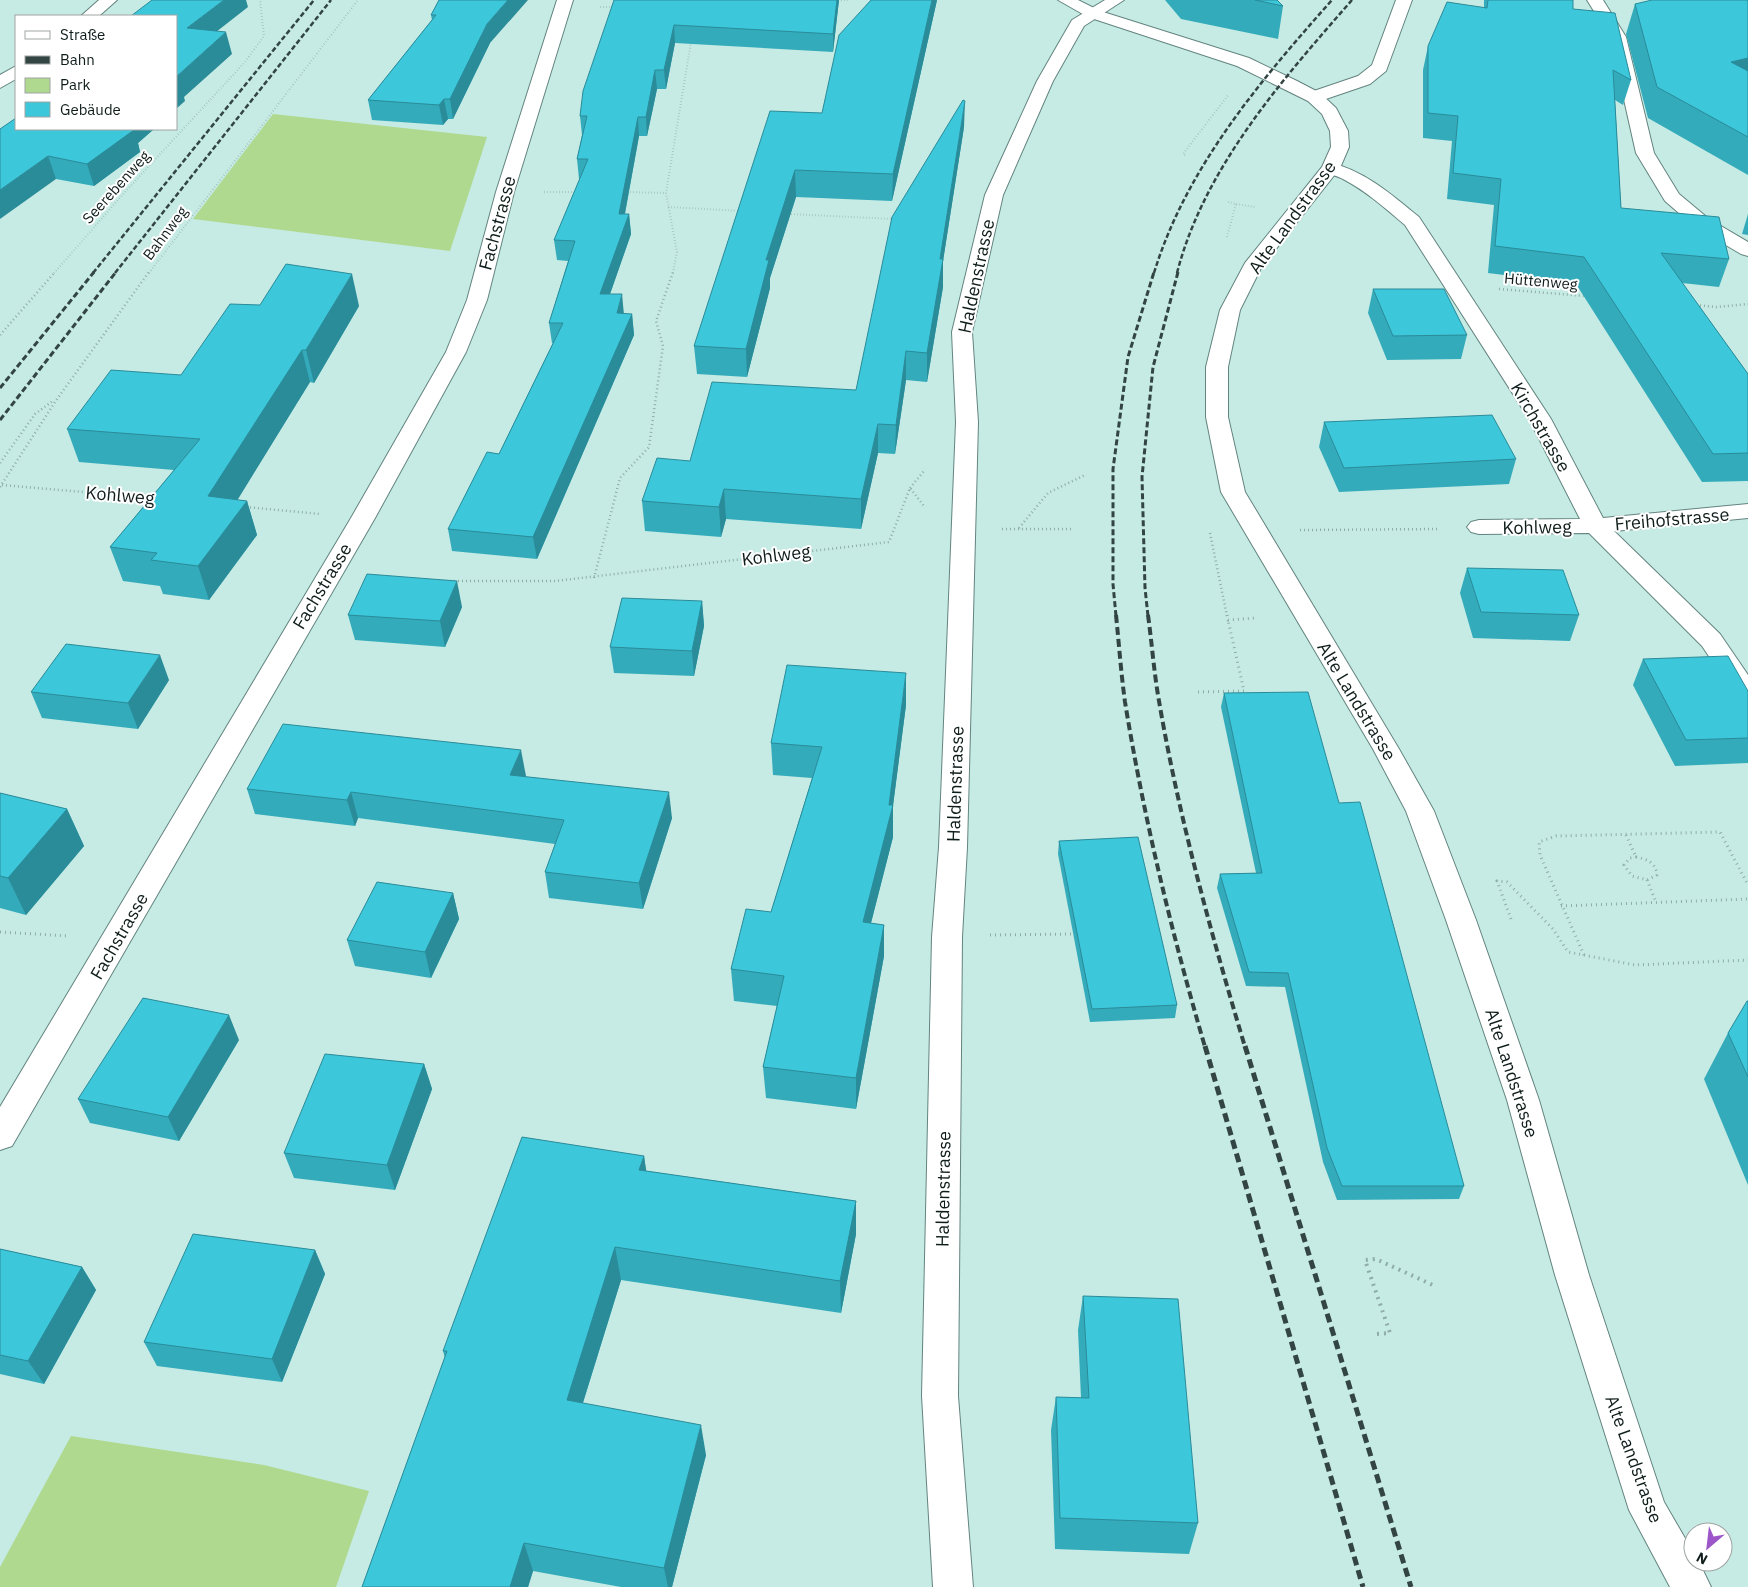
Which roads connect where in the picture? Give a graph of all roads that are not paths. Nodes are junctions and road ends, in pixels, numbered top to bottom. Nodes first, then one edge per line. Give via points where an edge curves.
1 (109, 0) edge
2 (565, 0) edge
3 (1066, 0) edge
4 (1404, 0) edge
5 (1595, 0) edge
6 (1105, 7) edge
7 (90, 15) edge
8 (15, 72) edge
9 (0, 83) edge
10 (1314, 97) junction
11 (1331, 168) junction
12 (1748, 250) edge
13 (1748, 512) edge
14 (1595, 526) junction
15 (1479, 527) dead end
16 (1748, 694) edge
17 (0, 1136) edge
18 (953, 1587) edge
19 (1691, 1587) edge

1 - 7 street
2 - 17 street, Fachstrasse via 505,192 477,300 456,352 363,518 328,572
3 - 6 street, Alte Landstrasse
4 - 10 street via 1380,67 1364,80
5 - 12 street via 1618,37 1645,153 1672,197 1702,223
6 - 10 street, Alte Landstrasse via 1243,62
6 - 18 street, Haldenstrasse via 1078,23 1045,82 994,195 962,332 966,422 953,847 947,937 940,1396
8 - 9 street
10 - 11 street, Alte Landstrasse via 1330,112 1338,131 1340,147
11 - 14 street, Kirchstrasse via 1382,196 1412,221 1540,419
11 - 19 street, Alte Landstrasse via 1252,267 1230,310 1217,367 1217,416 1234,492 1420,810 1523,1100 1572,1275 1648,1510
13 - 14 street, Freihofstrasse
14 - 15 street, Kohlweg
14 - 16 street, Kirchstrasse via 1711,640

